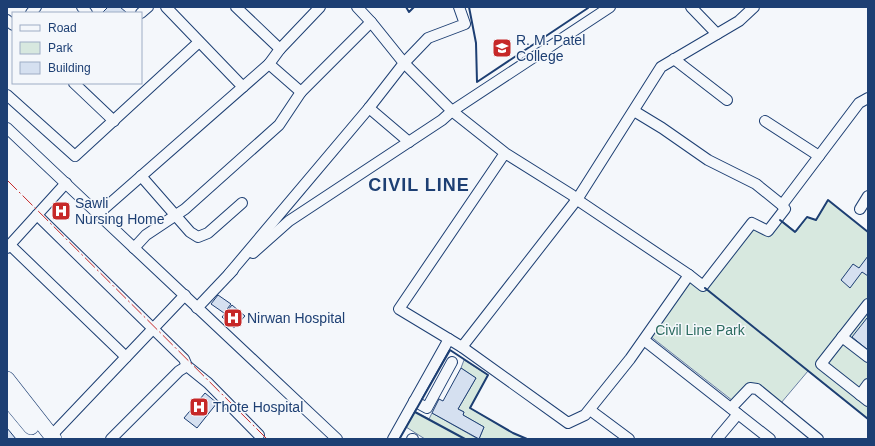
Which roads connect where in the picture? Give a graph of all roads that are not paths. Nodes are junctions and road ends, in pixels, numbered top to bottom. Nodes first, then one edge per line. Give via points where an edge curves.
1 (166, 7) edge
2 (320, 7) edge
3 (357, 7) edge
4 (459, 7) edge
5 (691, 7) edge
6 (754, 7) edge
7 (607, 8) edge
8 (243, 9) edge
9 (370, 22) junction
10 (716, 34) junction
11 (199, 42) junction
12 (280, 48) junction
13 (674, 59) junction
14 (404, 63) junction
15 (269, 64) junction
16 (75, 84) edge
17 (243, 86) junction
18 (301, 92) junction
19 (7, 95) edge
20 (868, 98) edge
21 (727, 100) dead end
22 (369, 108) junction
23 (452, 111) junction
24 (634, 111) junction
25 (114, 121) junction
26 (765, 121) dead end
27 (7, 128) edge
28 (409, 142) junction
29 (505, 153) junction
30 (819, 156) junction
31 (141, 176) junction
32 (66, 183) junction
33 (868, 196) edge
34 (577, 199) junction
35 (242, 203) dead end
36 (782, 205) junction
37 (860, 209) dead end
38 (98, 214) junction
39 (175, 214) junction
40 (37, 215) junction
41 (9, 247) edge
42 (134, 248) junction
43 (230, 274) junction
44 (689, 275) junction
45 (185, 295) junction
46 (868, 304) edge
47 (197, 308) junction
48 (152, 330) junction
49 (842, 337) junction
50 (449, 339) junction
51 (644, 340) junction
52 (462, 347) junction
53 (126, 357) junction
54 (868, 357) edge
55 (452, 362) dead end
56 (187, 366) junction
57 (7, 379) edge
58 (868, 384) edge
59 (860, 395) junction
60 (7, 398) edge
61 (414, 401) junction
62 (868, 401) edge
63 (590, 410) junction
64 (734, 411) junction
65 (259, 435) dead end
66 (49, 438) edge
67 (111, 439) edge
68 (337, 439) edge
69 (393, 439) edge
70 (629, 439) edge
71 (717, 439) edge
72 (770, 439) edge
73 (818, 439) edge

1 - 11 street
2 - 12 street
3 - 9 street
4 - 14 street via 465,24 428,38
5 - 10 street
6 - 10 street via 739,22
7 - 23 street
8 - 12 street
9 - 14 street
9 - 18 street
10 - 13 street
11 - 17 street
11 - 25 street
12 - 15 street
13 - 21 street
13 - 24 street via 661,66
14 - 22 street
14 - 23 street
15 - 17 street
15 - 18 street
16 - 25 street
17 - 31 street
18 - 39 street via 279,125 185,209
19 - 25 street via 75,156
20 - 30 street via 859,103
22 - 28 street
22 - 43 street
23 - 28 street
23 - 29 street
24 - 34 street
24 - 36 street via 708,160 756,184
26 - 30 street
27 - 32 street
28 - 43 street via 289,221
29 - 34 street
29 - 50 street via 399,309
30 - 36 street
31 - 38 street
31 - 39 street
32 - 38 street
32 - 40 street
33 - 37 street
34 - 44 street
34 - 52 street
35 - 39 street via 208,233 198,237 190,232
36 - 44 street via 785,209 768,231 752,224 703,286
38 - 42 street
39 - 42 street via 146,235
40 - 41 street
40 - 48 street
41 - 53 street
42 - 45 street
43 - 47 street
44 - 51 street
45 - 47 street
45 - 48 street
46 - 49 street
47 - 68 street
48 - 53 street
48 - 56 street via 184,359
49 - 54 street
49 - 59 street via 821,364
50 - 52 street
50 - 61 street
51 - 63 street
51 - 64 street
52 - 63 street via 568,423
53 - 66 street
55 - 61 street via 427,408
56 - 65 street via 208,383
56 - 67 street via 178,371
57 - 66 highway
58 - 59 street
59 - 62 street
60 - 66 highway
61 - 69 street
63 - 70 street
64 - 71 street
64 - 72 street
64 - 73 street via 750,388 757,389

